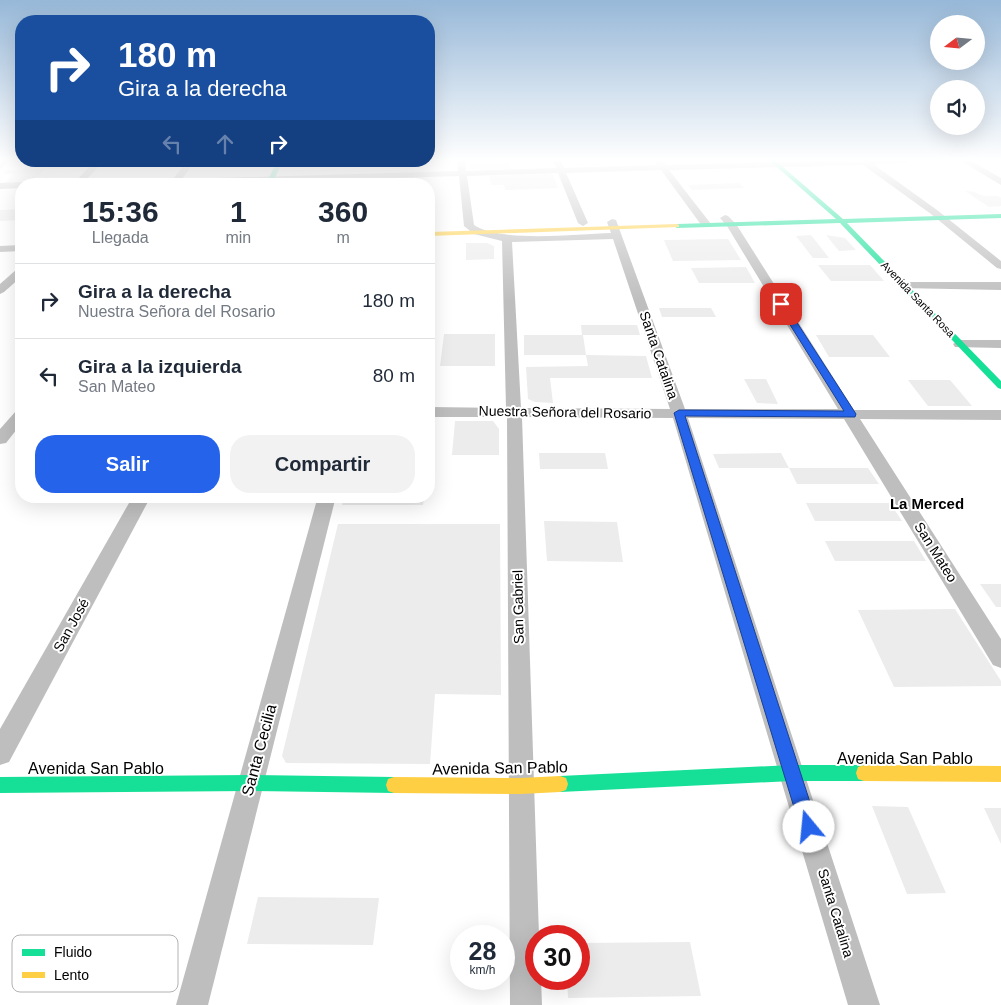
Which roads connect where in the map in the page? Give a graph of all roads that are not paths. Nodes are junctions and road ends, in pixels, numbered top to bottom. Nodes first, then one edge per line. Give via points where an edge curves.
1 (469, 208) edge
2 (577, 208) edge
3 (687, 208) edge
4 (827, 208) edge
5 (928, 208) edge
6 (1001, 210) edge
7 (938, 215) junction
8 (1001, 216) edge
9 (837, 217) junction
10 (728, 221) junction
11 (583, 222) junction
12 (697, 222) junction
13 (435, 227) edge
14 (614, 228) junction
15 (474, 229) junction
16 (435, 233) edge
17 (507, 239) junction
18 (0, 241) edge
19 (15, 241) edge
20 (15, 243) edge
21 (0, 249) edge
22 (1001, 266) edge
23 (15, 276) edge
24 (905, 286) junction
25 (1001, 286) edge
26 (0, 290) edge
27 (960, 344) junction
28 (1001, 344) edge
29 (1001, 386) edge
30 (514, 411) junction
31 (435, 412) edge
32 (679, 413) junction
33 (0, 414) edge
34 (15, 414) edge
35 (851, 414) junction
36 (1001, 415) edge
37 (15, 421) edge
38 (0, 439) edge
39 (138, 503) edge
40 (325, 503) edge
41 (1001, 658) edge
42 (0, 753) edge
43 (792, 773) junction
44 (1001, 774) edge
45 (250, 784) junction
46 (0, 785) edge
47 (521, 786) junction
48 (192, 1005) edge
49 (526, 1005) edge
50 (864, 1005) edge

1 - 15 street
2 - 11 street
3 - 12 street
4 - 9 street, Avenida Santa Rosa
5 - 7 street
6 - 7 street
7 - 8 street
7 - 9 street
7 - 22 street
9 - 10 street
9 - 24 street, Avenida Santa Rosa
10 - 12 street
10 - 35 street, San Mateo
11 - 14 street
11 - 15 street
12 - 14 street
13 - 15 street
14 - 15 street
14 - 17 street
14 - 32 street, Santa Catalina
15 - 16 street
15 - 17 street
17 - 30 street, San Gabriel
18 - 19 street
20 - 21 street
23 - 26 street
24 - 25 street
24 - 27 street, Avenida Santa Rosa
27 - 28 street
27 - 29 street, Avenida Santa Rosa
30 - 31 street, Nuestra Señora del Rosario
30 - 32 street, Nuestra Señora del Rosario
30 - 47 street, San Gabriel
32 - 35 street, Nuestra Señora del Rosario
32 - 43 street, Santa Catalina
33 - 34 street
35 - 36 street, Nuestra Señora del Rosario
35 - 41 street, San Mateo
37 - 38 street
39 - 42 street, San José
40 - 45 street, Santa Cecilia
43 - 44 street, Avenida San Pablo
43 - 47 street, Avenida San Pablo
43 - 50 street, Santa Catalina
45 - 46 street, Avenida San Pablo
45 - 47 street, Avenida San Pablo
45 - 48 street, Santa Cecilia
47 - 49 street, San Gabriel

